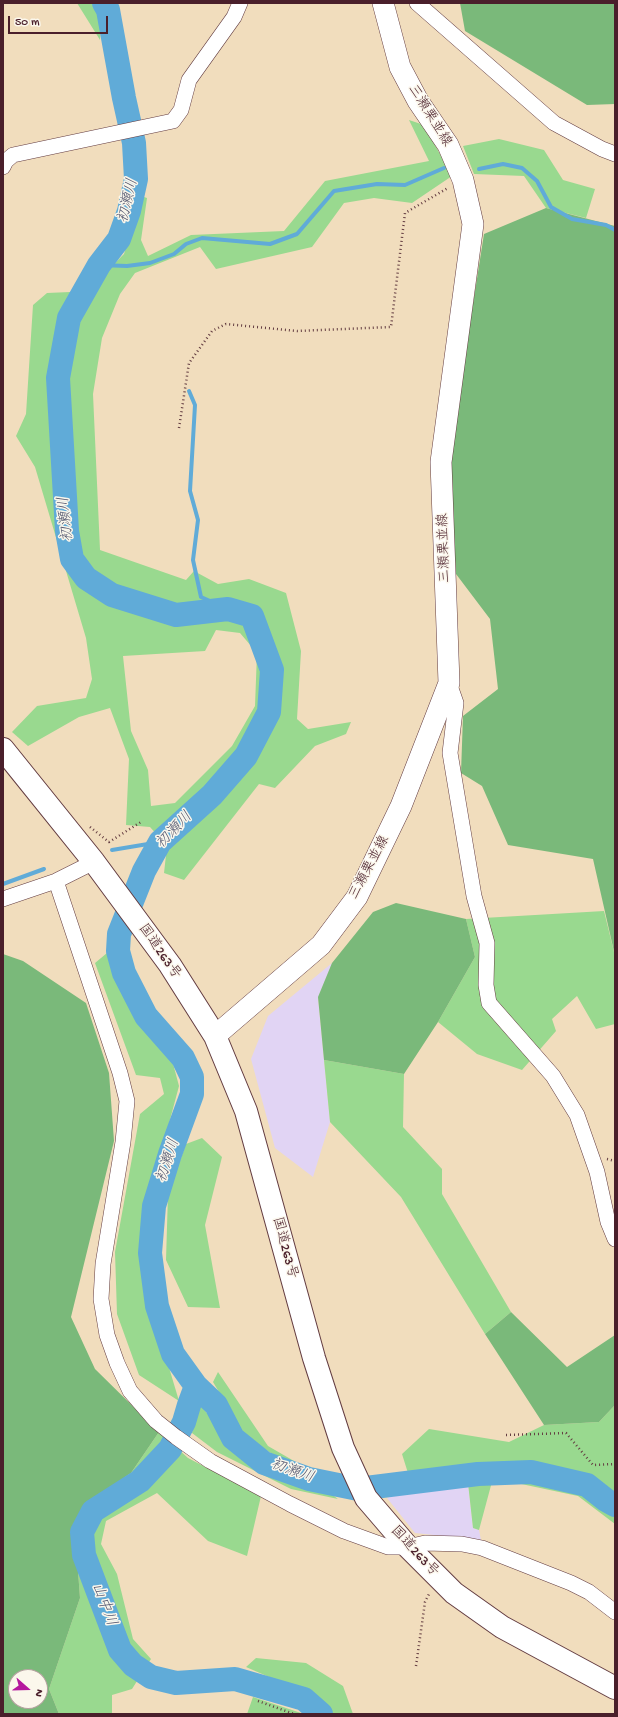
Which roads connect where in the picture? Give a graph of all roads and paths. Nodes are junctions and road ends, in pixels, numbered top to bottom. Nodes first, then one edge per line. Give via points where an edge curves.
1 (240, 3) edge
2 (383, 3) edge
3 (417, 3) edge
4 (615, 154) edge
5 (3, 167) edge
6 (462, 180) junction
7 (179, 428) dead end
8 (448, 683) junction
9 (3, 749) edge
10 (141, 822) dead end
11 (63, 824) junction
12 (94, 862) junction
13 (56, 881) junction
14 (3, 899) edge
15 (215, 1036) junction
16 (615, 1239) edge
17 (506, 1435) dead end
18 (615, 1464) edge
19 (408, 1547) junction
20 (438, 1578) junction
21 (615, 1612) edge
22 (416, 1666) dead end
23 (615, 1688) edge
24 (258, 1701) dead end
25 (294, 1714) edge

1 - 5 street via 234,17 189,80 181,110 173,121 13,154
2 - 6 main road, 三瀬栗並線 via 400,67 418,101 448,145
3 - 4 street via 554,123
6 - 7 path via 405,213 391,327 297,331 226,324 212,331 190,363
6 - 8 main road, 三瀬栗並線 via 473,224 441,462
8 - 15 main road, 三瀬栗並線 via 402,806 357,897 321,945
8 - 16 street via 456,703 450,753 474,896 487,943 486,985 489,1003 553,1076 577,1115 597,1172 608,1222
9 - 11 highway, 国道263号
10 - 11 path via 109,842 90,827
11 - 12 highway, 国道263号
12 - 13 street
12 - 15 highway, 国道263号 via 170,965
13 - 14 street
13 - 19 street via 120,1073 126,1101 123,1142 103,1264 101,1299 107,1335 130,1391 156,1420 210,1461 344,1531 388,1547
15 - 19 highway, 国道263号 via 246,1111 314,1358 343,1448 366,1498
17 - 18 path via 566,1433 593,1465
19 - 20 highway, 国道263号
19 - 21 street via 440,1543 482,1548 571,1583 589,1592
20 - 22 path via 425,1602
20 - 23 highway, 国道263号 via 454,1593 502,1627
24 - 25 path

